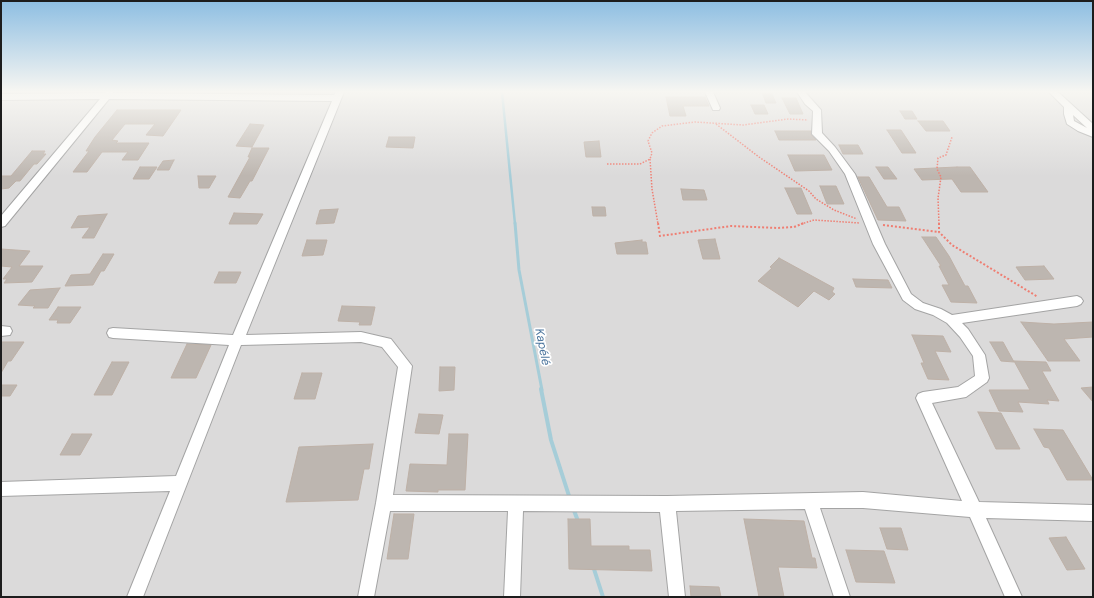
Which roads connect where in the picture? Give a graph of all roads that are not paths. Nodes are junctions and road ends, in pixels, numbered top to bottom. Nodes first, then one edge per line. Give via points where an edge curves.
1 (87, 120) edge
2 (329, 120) edge
3 (816, 120) edge
4 (1069, 120) edge
5 (1083, 120) edge
6 (1093, 129) edge
7 (1093, 134) edge
8 (1, 223) edge
9 (1077, 301) dead end
10 (951, 320) junction
11 (113, 333) dead end
12 (237, 340) junction
13 (181, 483) junction
14 (1, 489) edge
15 (810, 501) junction
16 (384, 502) junction
17 (516, 503) junction
18 (667, 504) junction
19 (974, 510) junction
20 (1093, 513) edge
21 (135, 597) edge
22 (366, 597) edge
23 (512, 597) edge
24 (677, 597) edge
25 (842, 597) edge
26 (1014, 597) edge

1 - 8 street
2 - 12 street
3 - 10 street via 817,134 832,149 850,174 879,244 907,297 919,306
4 - 7 street
5 - 6 street
9 - 10 street
10 - 19 street via 964,333 979,355 982,378 961,394 923,398
11 - 12 street
12 - 13 street
12 - 16 street via 361,337 386,343 405,366
13 - 14 street
13 - 21 street
15 - 18 street
15 - 19 street via 863,500
15 - 25 street
16 - 17 street
16 - 22 street
17 - 18 street
17 - 23 street
18 - 24 street
19 - 20 street
19 - 26 street

